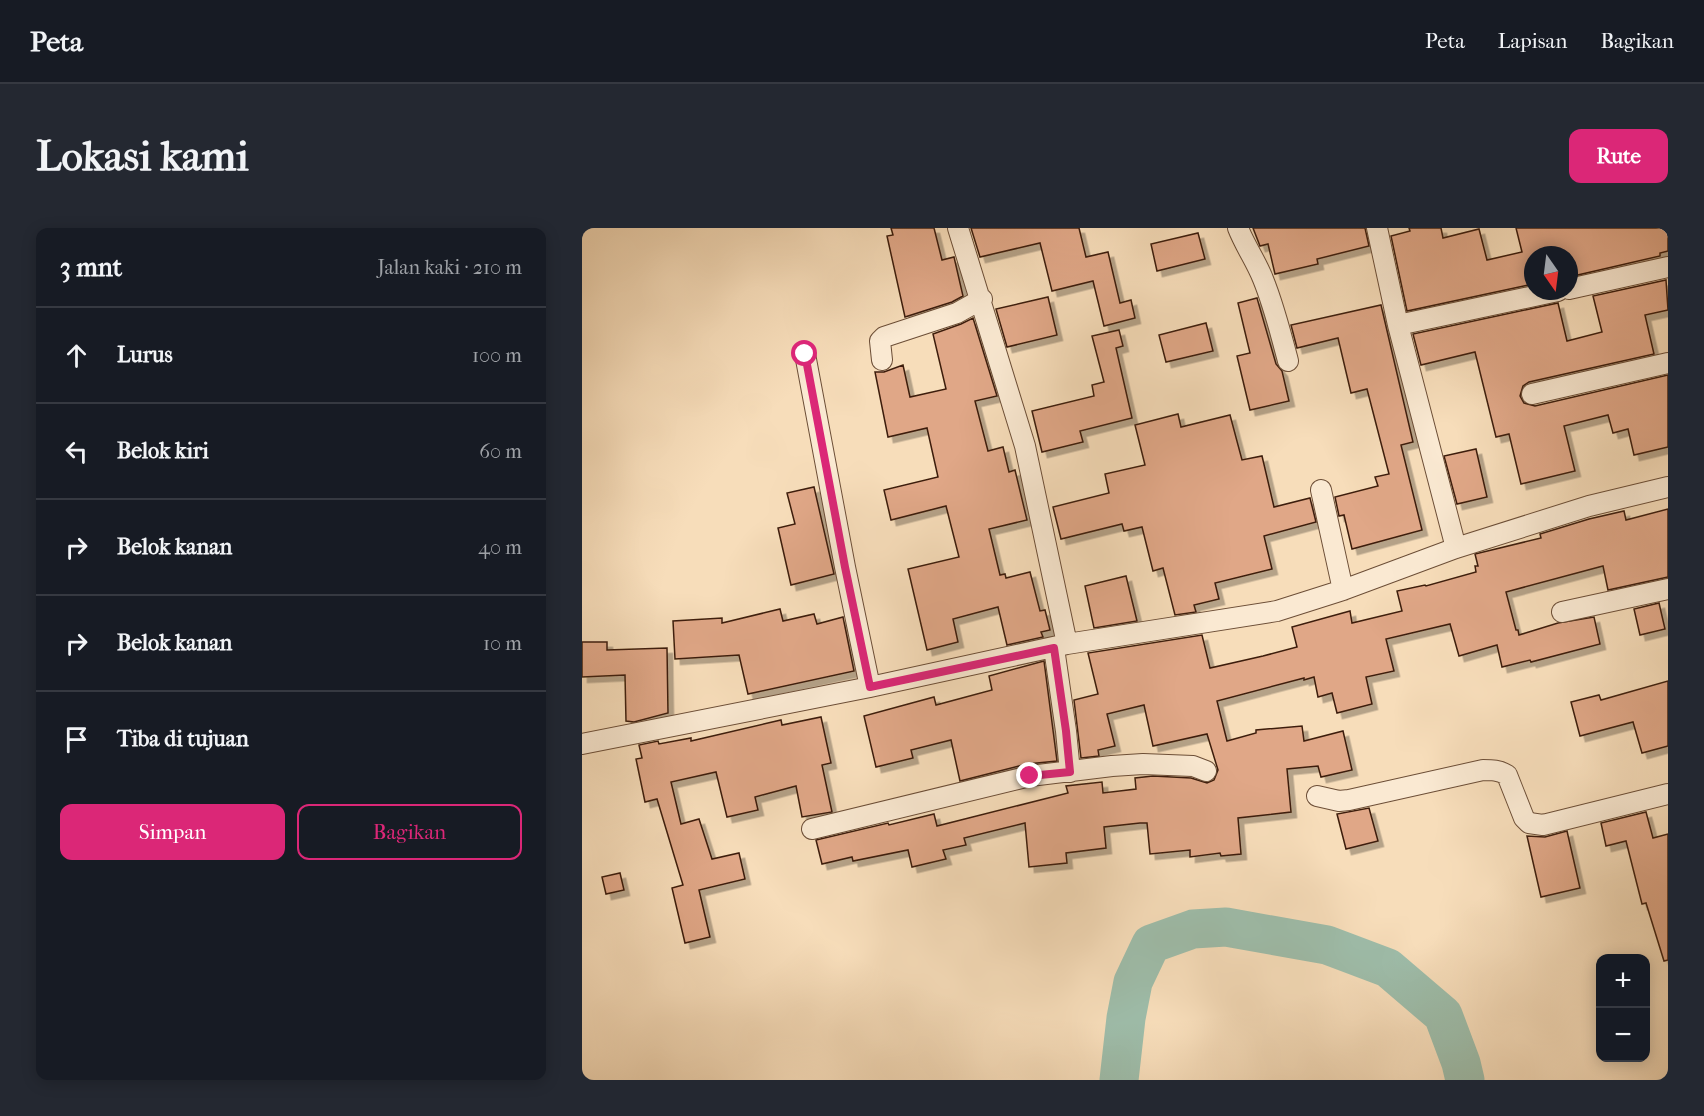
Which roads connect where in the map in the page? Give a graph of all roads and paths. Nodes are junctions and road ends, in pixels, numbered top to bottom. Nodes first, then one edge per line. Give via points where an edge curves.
1 (958, 228) edge
2 (1238, 228) edge
3 (1377, 228) edge
4 (1668, 267) edge
5 (1578, 287) edge
6 (1524, 298) edge
7 (982, 299) junction
8 (1398, 325) junction
9 (805, 354) dead end
10 (882, 360) dead end
11 (1288, 361) dead end
12 (1668, 363) edge
13 (1532, 394) dead end
14 (1668, 487) edge
15 (1322, 490) dead end
16 (1456, 548) junction
17 (1668, 589) edge
18 (1343, 590) junction
19 (1562, 612) dead end
20 (1060, 646) junction
21 (870, 687) junction
22 (582, 744) edge
23 (1206, 771) dead end
24 (1070, 772) junction
25 (1668, 794) edge
26 (1317, 796) dead end
27 (812, 829) dead end

1 - 7 street
2 - 11 street via 1264,280
3 - 8 street
4 - 5 street
6 - 8 street
7 - 10 street via 957,313 884,337 880,341
7 - 20 street via 1025,446
8 - 16 street
9 - 21 street
12 - 13 street
14 - 16 street via 1589,506
15 - 18 street
16 - 18 street
17 - 19 street
18 - 20 street via 1267,612
20 - 21 street
20 - 24 street
21 - 22 street
23 - 24 street via 1193,766 1143,764
24 - 27 street via 1030,776
25 - 26 street via 1543,825 1524,818 1502,771 1483,770 1349,800

